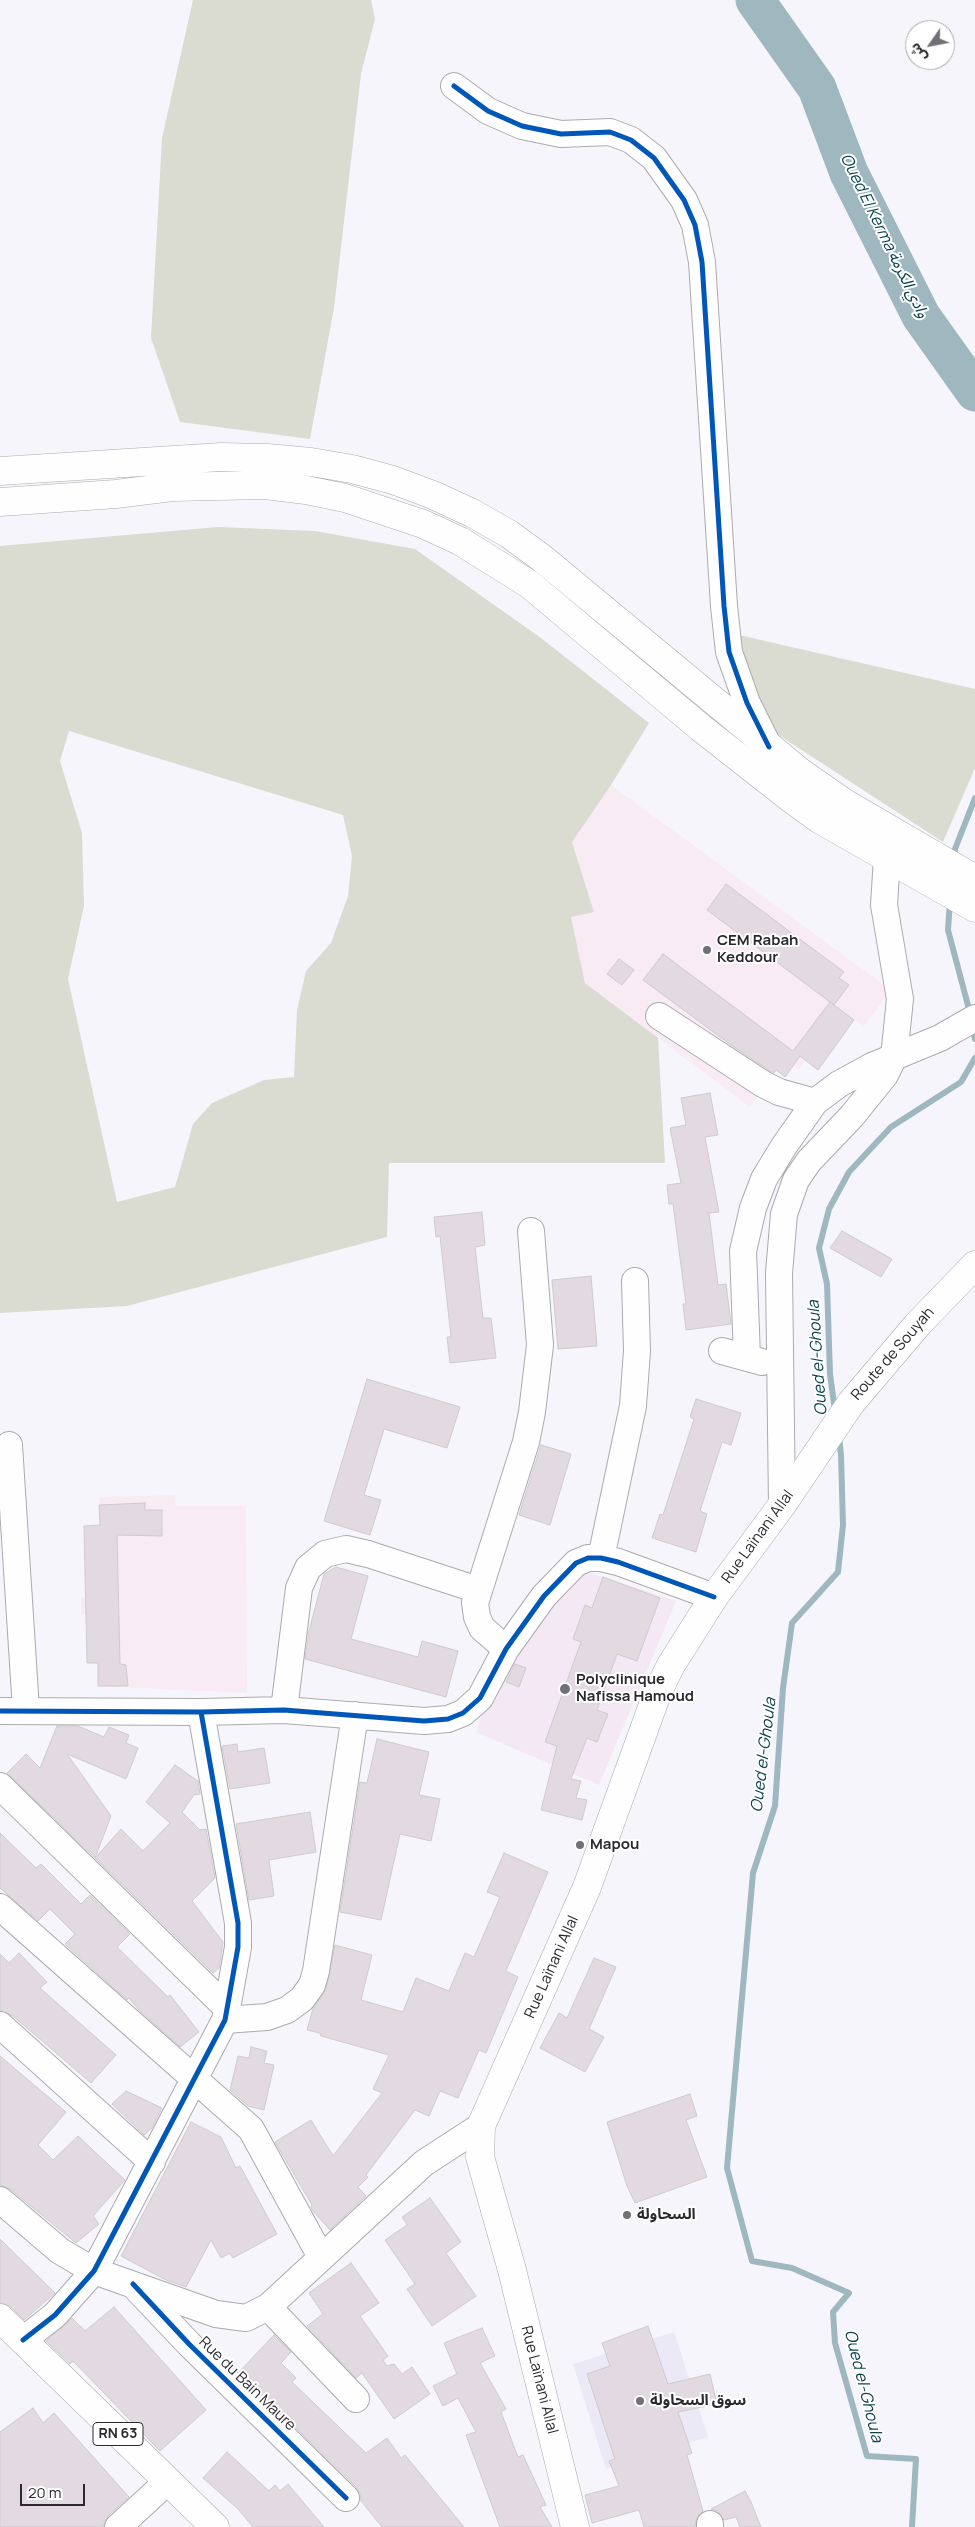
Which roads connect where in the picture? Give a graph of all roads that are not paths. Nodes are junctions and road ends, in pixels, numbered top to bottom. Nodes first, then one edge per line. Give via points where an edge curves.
1 (454, 86) dead end
2 (0, 471) edge
3 (0, 502) edge
4 (769, 747) junction
5 (887, 858) junction
6 (921, 862) junction
7 (975, 879) edge
8 (975, 908) edge
9 (659, 1016) dead end
10 (975, 1018) edge
11 (894, 1056) junction
12 (815, 1102) junction
13 (531, 1231) dead end
14 (975, 1265) edge
15 (635, 1281) dead end
16 (780, 1367) junction
17 (9, 1445) dead end
18 (818, 1449) joint
19 (782, 1505) junction
20 (601, 1558) junction
21 (478, 1590) junction
22 (714, 1597) junction
23 (506, 1649) junction
24 (0, 1710) edge
25 (26, 1710) junction
26 (284, 1710) junction
27 (201, 1712) junction
28 (355, 1715) junction
29 (0, 1786) edge
30 (0, 1907) edge
31 (226, 2015) junction
32 (0, 2025) edge
33 (195, 2080) junction
34 (481, 2126) junction
35 (152, 2162) junction
36 (0, 2200) edge
37 (320, 2257) junction
38 (94, 2271) junction
39 (133, 2284) junction
40 (268, 2307) junction
41 (0, 2318) edge
42 (12, 2339) edge
43 (356, 2399) dead end
44 (167, 2482) junction
45 (346, 2498) dead end
46 (118, 2527) edge
47 (215, 2527) edge
48 (575, 2527) edge

1 - 4 street via 488,111 522,126 561,134 610,132 631,140 654,158 684,200 696,224 702,262 728,645 738,679
2 - 4 main road via 221,457 311,462 393,480 472,513 508,534 543,559
3 - 5 main road via 172,487 265,485 345,498 423,524 474,549 529,584 747,766 819,819
4 - 6 main road
5 - 6 main road
5 - 11 street via 884,906 900,999
6 - 7 main road
6 - 8 main road
9 - 12 street via 763,1084
10 - 11 street via 940,1038
11 - 12 street via 856,1074
11 - 16 street via 885,1075 852,1116 809,1161 789,1196 779,1249
12 - 16 street via 774,1162 753,1208 744,1251 734,1354
13 - 21 street via 540,1345 532,1412 526,1442
14 - 18 main road, Route de Souyah via 918,1324 851,1403
15 - 20 street via 637,1351 634,1406
16 - 19 street
17 - 25 street
18 - 19 main road, Rue Laïnani Allal
19 - 22 main road, Rue Laïnani Allal
20 - 22 street
20 - 23 street via 588,1558 565,1572
21 - 23 street via 477,1618 489,1636
21 - 26 street via 368,1554 346,1549 325,1554 308,1568 299,1588
22 - 34 main road, Rue Laïnani Allal via 658,1691 587,1887
23 - 28 street via 480,1698 463,1713 448,1719 424,1721
24 - 25 street
25 - 27 street
26 - 27 street
26 - 28 street
27 - 31 street via 238,1923 238,1947
28 - 31 street via 312,1985 288,2010 267,2017
29 - 31 street
30 - 33 street
31 - 33 street
32 - 35 street
33 - 35 street
33 - 37 street via 251,2129
34 - 37 street via 424,2163
34 - 48 main road, Rue Laïnani Allal via 480,2158 512,2270
35 - 38 street
36 - 38 street via 60,2251
37 - 40 street
38 - 39 street
38 - 42 street via 55,2315
39 - 40 street via 231,2318 246,2318
39 - 45 street, Rue du Bain Maure via 195,2350
40 - 43 street
41 - 42 main road, RN 63
42 - 44 main road, RN 63
44 - 46 street
44 - 47 main road, RN 63

